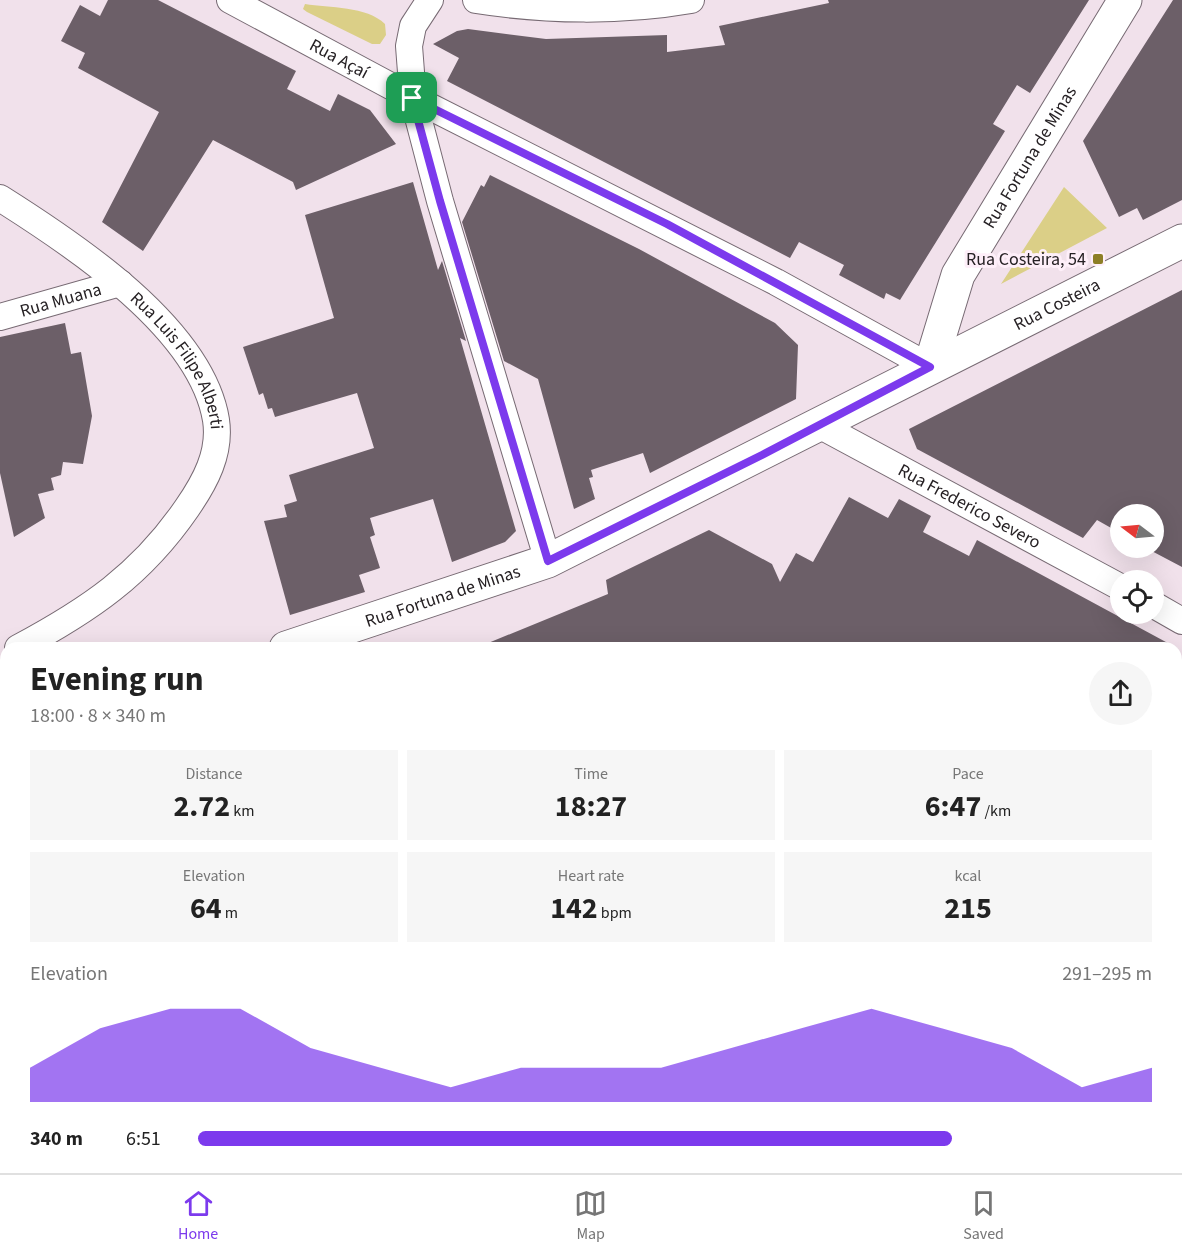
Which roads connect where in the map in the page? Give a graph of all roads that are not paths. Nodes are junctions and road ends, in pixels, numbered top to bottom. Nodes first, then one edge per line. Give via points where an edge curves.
1 (230, 0) edge
2 (430, 0) edge
3 (476, 0) edge
4 (691, 0) edge
5 (1125, 0) edge
6 (412, 98) junction
7 (0, 198) edge
8 (1182, 241) edge
9 (120, 283) junction
10 (0, 317) edge
11 (930, 367) junction
12 (819, 425) junction
13 (548, 561) junction
14 (1110, 582) edge
15 (1164, 611) edge
16 (1182, 621) edge
17 (29, 642) edge
18 (304, 642) edge

1 - 6 street, Rua Açaí
2 - 6 street via 413,26 409,46
3 - 4 street via 584,8
5 - 11 main road, Rua Fortuna de Minas via 958,275
6 - 11 street, Rua Açaí via 687,235
6 - 13 street
7 - 9 street, Rua Luis Filipe Alberti via 69,243
8 - 11 main road, Rua Costeira
9 - 10 street, Rua Muana
9 - 17 street, Rua Luis Filipe Alberti via 178,342 204,384 216,421 214,458 202,487 144,563 110,591
11 - 12 main road, Rua Fortuna de Minas
12 - 13 main road, Rua Fortuna de Minas
12 - 14 street, Rua Frederico Severo
13 - 18 main road, Rua Fortuna de Minas
15 - 16 street

